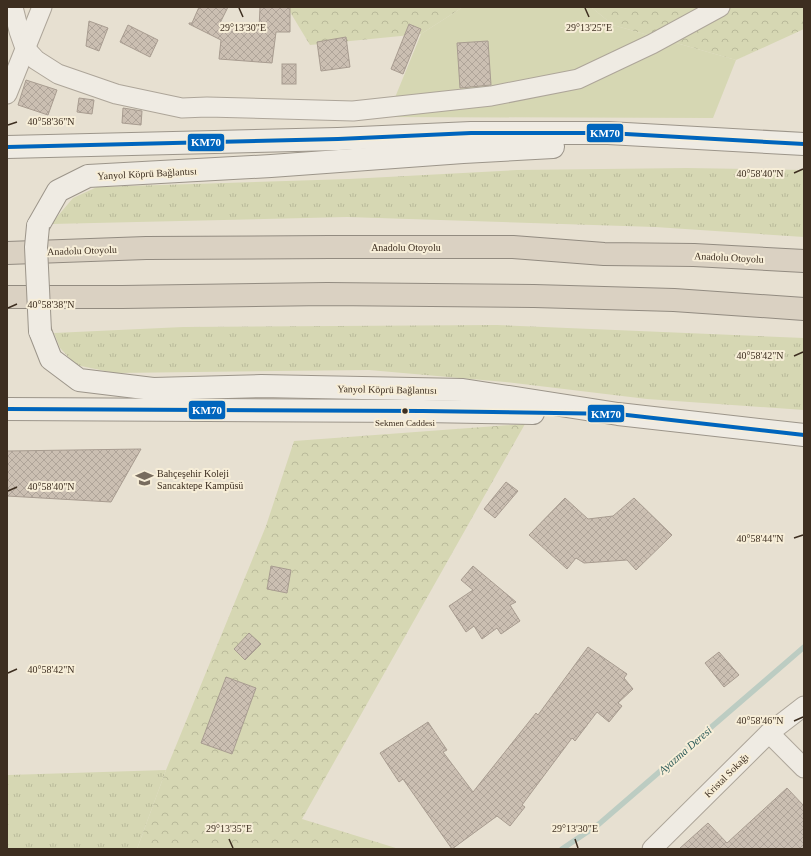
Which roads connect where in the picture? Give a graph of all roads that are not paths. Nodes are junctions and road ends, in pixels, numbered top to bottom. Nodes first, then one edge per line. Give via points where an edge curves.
1 (42, 7) edge
2 (720, 7) edge
3 (12, 9) edge
4 (25, 48) junction
5 (7, 94) edge
6 (702, 139) junction
7 (804, 144) edge
8 (7, 147) edge
9 (7, 253) edge
10 (804, 261) edge
11 (7, 297) edge
12 (804, 309) edge
13 (7, 409) edge
14 (618, 414) junction
15 (804, 435) edge
16 (804, 706) edge
17 (769, 733) junction
18 (804, 768) edge
19 (652, 849) edge

1 - 4 street
2 - 4 street via 652,44 578,79 491,96 353,111 182,108 116,94 58,74 36,60
3 - 4 street
4 - 5 street
6 - 7 main road
6 - 8 main road via 608,133 471,133
6 - 14 main road, Yanyol Köprü Bağlantısı, bridge via 88,176 58,191 38,226 36,246 40,331 51,359 79,380 153,389 261,386 463,390
9 - 10 highway, Anadolu Otoyolu via 154,248 513,247 604,254 694,255
11 - 12 highway via 327,294 534,296 674,300
13 - 14 main road
14 - 15 main road
16 - 17 street, Kristal Sokağı
17 - 18 street
17 - 19 street, Kristal Sokağı

